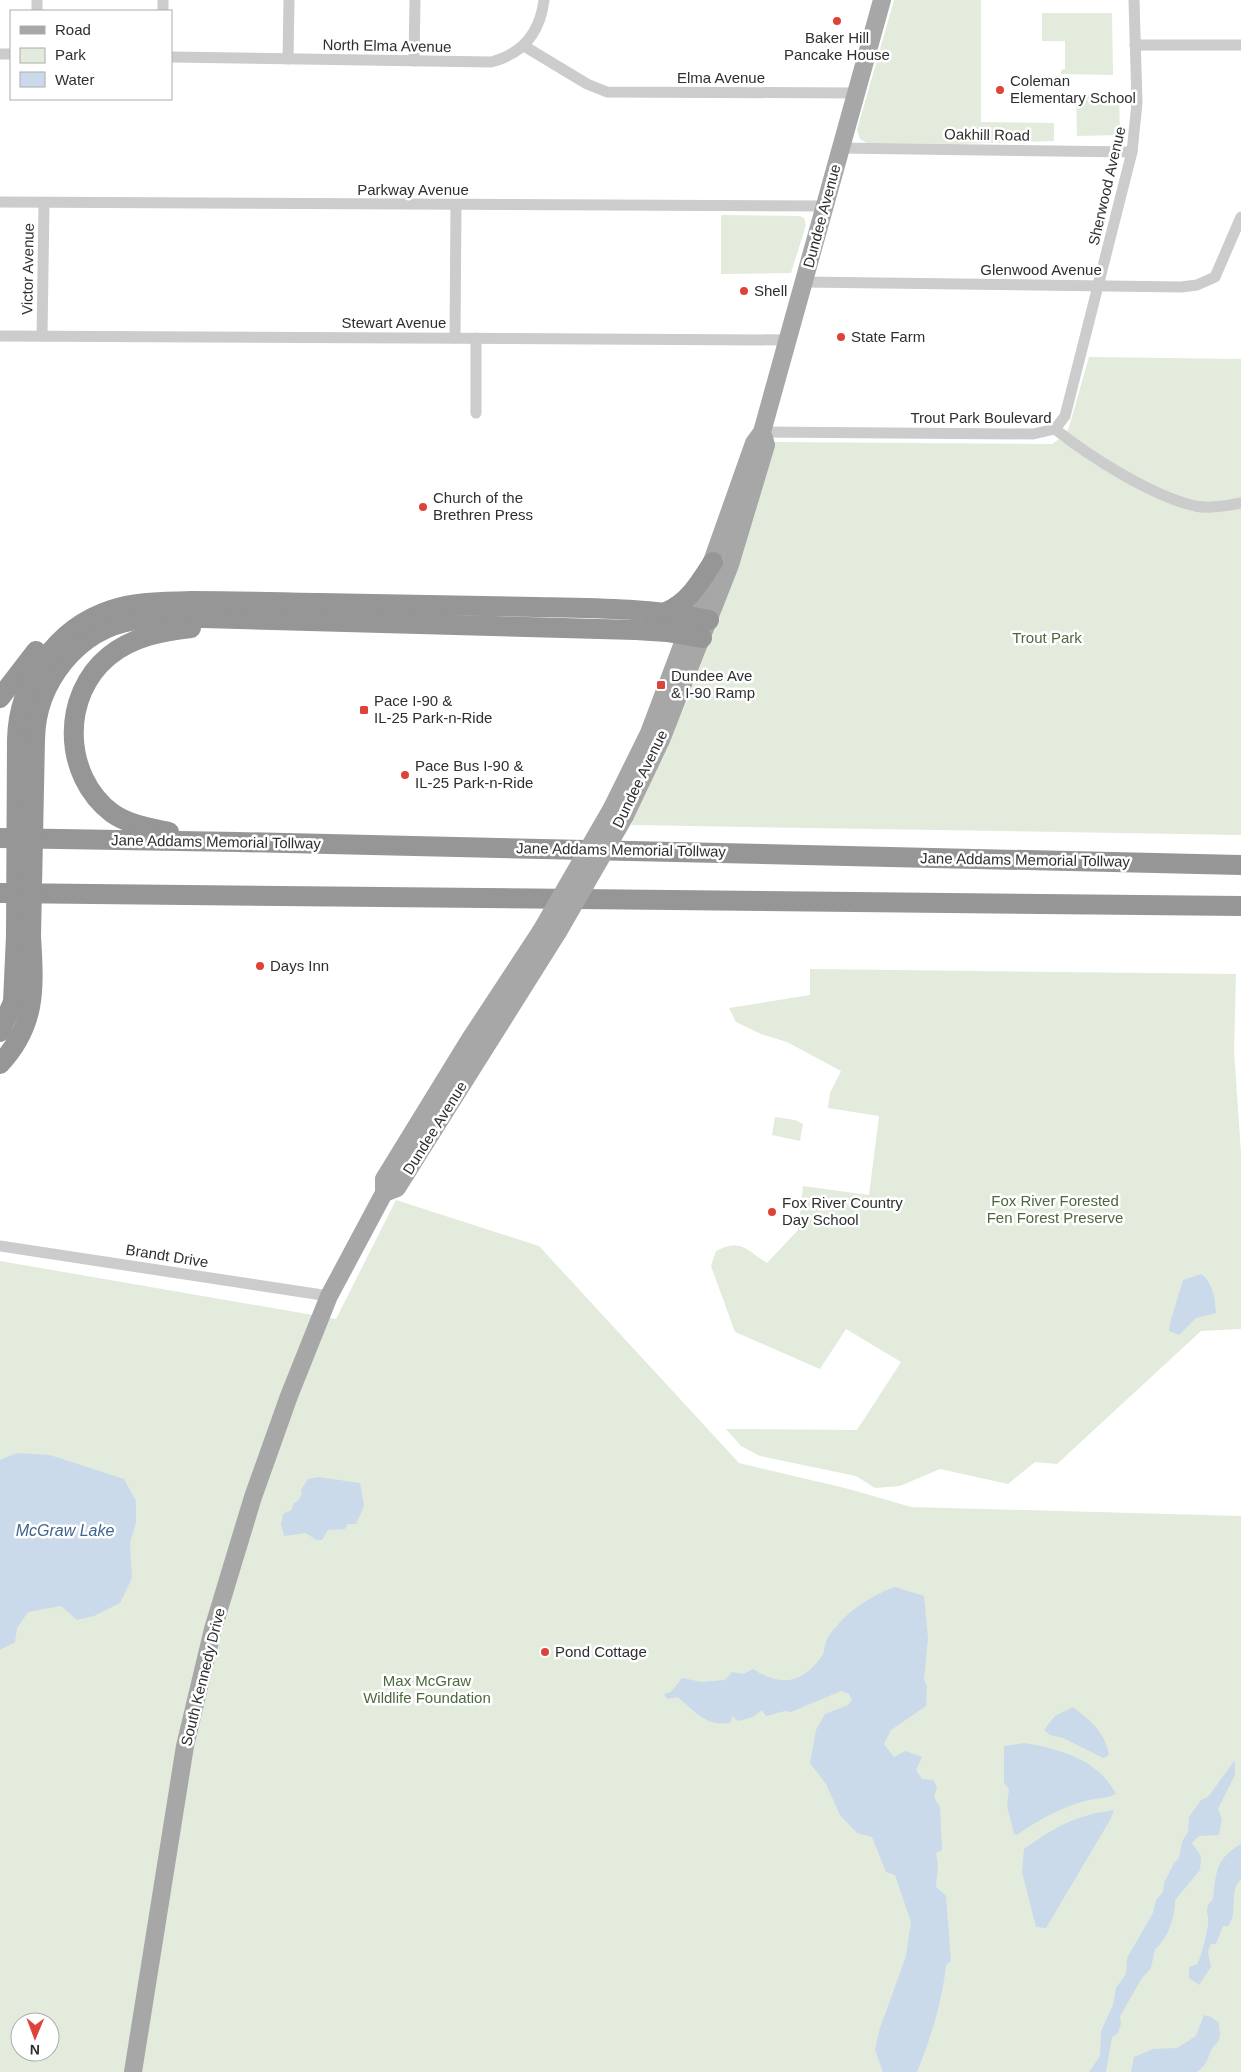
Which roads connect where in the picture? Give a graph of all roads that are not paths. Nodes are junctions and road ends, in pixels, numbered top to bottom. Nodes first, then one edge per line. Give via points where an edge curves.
1 (289, 0) edge
2 (416, 0) edge
3 (544, 0) edge
4 (882, 0) edge
5 (1134, 0) edge
6 (1135, 45) junction
7 (1241, 45) edge
8 (524, 46) junction
9 (172, 57) edge
10 (288, 59) junction
11 (414, 61) junction
12 (856, 93) junction
13 (841, 148) junction
14 (1132, 152) junction
15 (0, 202) edge
16 (44, 203) junction
17 (456, 205) junction
18 (825, 206) junction
19 (1239, 218) edge
20 (804, 282) junction
21 (1100, 285) junction
22 (0, 336) edge
23 (42, 336) junction
24 (455, 338) junction
25 (476, 338) junction
26 (788, 340) junction
27 (476, 413) dead end
28 (1055, 430) junction
29 (762, 432) junction
30 (1241, 503) edge
31 (713, 562) junction
32 (219, 601) junction
33 (666, 612) junction
34 (346, 622) junction
35 (697, 627) junction
36 (0, 698) edge
37 (26, 739) junction
38 (0, 838) edge
39 (238, 842) junction
40 (1241, 865) edge
41 (0, 893) edge
42 (92, 895) junction
43 (0, 898) edge
44 (1241, 906) edge
45 (23, 936) junction
46 (0, 1032) edge
47 (0, 1064) edge
48 (0, 1246) edge
49 (329, 1296) junction
50 (133, 2072) edge

1 - 10 street
2 - 11 street
3 - 8 street via 538,24
4 - 12 main road, Dundee Avenue
5 - 6 street, Sherwood Avenue
6 - 7 street
6 - 14 street, Sherwood Avenue via 1137,111
8 - 11 street, North Elma Avenue via 491,62
8 - 12 street, Elma Avenue via 587,84 614,93
9 - 10 street, North Elma Avenue
10 - 11 street, North Elma Avenue
12 - 13 main road, Dundee Avenue
13 - 14 street, Oakhill Road
13 - 18 main road, Dundee Avenue
14 - 21 street, Sherwood Avenue
15 - 16 street, Parkway Avenue
16 - 17 street, Parkway Avenue
16 - 23 street, Victor Avenue
17 - 18 street, Parkway Avenue
17 - 24 street
18 - 20 main road, Dundee Avenue
19 - 21 street, Glenwood Avenue via 1218,273 1207,281 1181,287
20 - 21 street, Glenwood Avenue
20 - 26 main road, Dundee Avenue
21 - 28 street, Sherwood Avenue via 1065,416
22 - 23 street, Stewart Avenue
23 - 24 street, Stewart Avenue
24 - 25 street, Stewart Avenue
25 - 26 street, Stewart Avenue
25 - 27 street
26 - 29 main road, Dundee Avenue
28 - 29 street, Trout Park Boulevard via 1032,434
28 - 30 street, Trout Park Boulevard via 1080,449 1169,496 1203,507
29 - 31 main road, Dundee Avenue via 754,443
29 - 35 main road, Dundee Avenue via 766,445 730,565
31 - 33 highway via 696,590
31 - 35 main road, Dundee Avenue
32 - 33 highway
32 - 36 highway via 140,594 87,609 54,630
32 - 37 highway via 140,603 110,610 83,623 55,646 33,677 22,705
33 - 35 highway
34 - 35 highway via 636,630
34 - 37 highway via 151,618 112,626 81,644 56,671
34 - 39 highway via 194,628 158,633 130,643 109,656 85,686 75,713 74,745 83,775 104,805 125,821 147,828
35 - 49 main road, Dundee Avenue, bridge via 649,732 618,812 549,932 384,1180 384,1193
37 - 45 highway, bridge
38 - 39 highway, Jane Addams Memorial Tollway
39 - 40 highway, Jane Addams Memorial Tollway
41 - 42 highway
42 - 43 highway
42 - 44 highway
45 - 46 highway via 13,1002
45 - 47 highway via 34,983 31,1010 14,1046
48 - 49 street, Brandt Drive
49 - 50 main road, South Kennedy Drive via 289,1396 213,1629 184,1746

